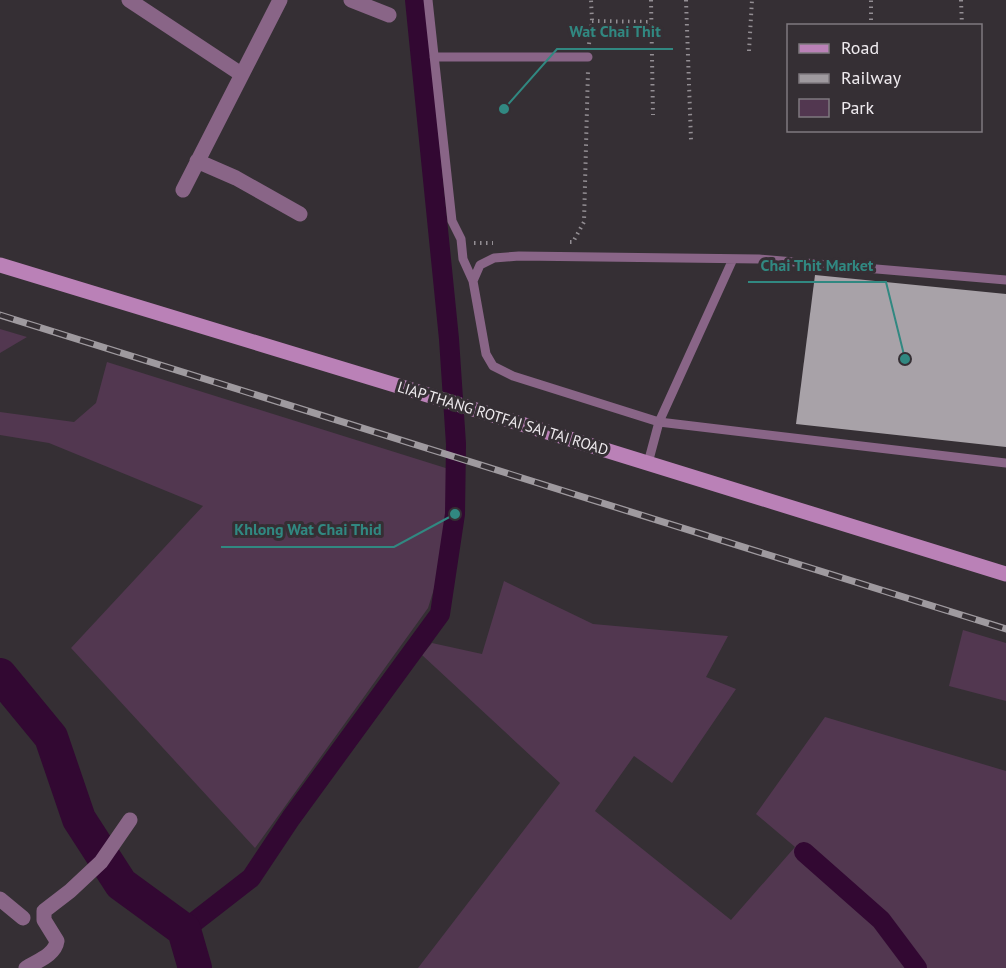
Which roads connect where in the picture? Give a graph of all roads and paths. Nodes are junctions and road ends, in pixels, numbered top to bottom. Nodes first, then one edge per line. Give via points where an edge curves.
1 (129, 0) edge
2 (280, 0) edge
3 (351, 0) edge
4 (428, 0) edge
5 (591, 0) edge
6 (651, 0) edge
7 (686, 0) edge
8 (752, 0) edge
9 (872, 0) edge
10 (961, 0) edge
11 (389, 15) dead end
12 (592, 21) junction
13 (652, 22) junction
14 (871, 24) edge
15 (962, 24) edge
16 (749, 51) dead end
17 (434, 57) junction
18 (588, 57) junction
19 (241, 74) junction
20 (653, 115) dead end
21 (691, 140) dead end
22 (197, 161) junction
23 (183, 190) dead end
24 (300, 214) dead end
25 (461, 239) junction
26 (562, 242) dead end
27 (504, 243) dead end
28 (733, 259) junction
29 (0, 265) edge
30 (473, 280) junction
31 (1006, 280) edge
32 (659, 422) junction
33 (648, 463) junction
34 (1006, 463) edge
35 (1006, 574) edge
36 (130, 820) dead end
37 (0, 899) edge
38 (23, 918) dead end
39 (26, 968) edge

1 - 19 street
2 - 19 street
3 - 11 street
4 - 17 lane
5 - 12 path
6 - 13 path
7 - 21 path
8 - 16 path
9 - 14 path
10 - 15 path
12 - 13 path
12 - 18 path
13 - 20 path
17 - 18 lane
17 - 25 lane via 452,221
18 - 26 path via 584,222 573,242
19 - 22 street
22 - 23 street
22 - 24 street
25 - 27 path via 469,243
25 - 30 lane via 463,259
28 - 30 lane via 494,258 480,265
28 - 31 lane
28 - 32 lane
29 - 33 main road, LIAP THANG ROTFAI SAI TAI ROAD
30 - 32 lane via 486,354 493,366 513,376
32 - 33 lane
32 - 34 lane
33 - 35 main road, LIAP THANG ROTFAI SAI TAI ROAD
36 - 39 street via 101,862 44,911 44,920 57,945 50,954
37 - 38 street

